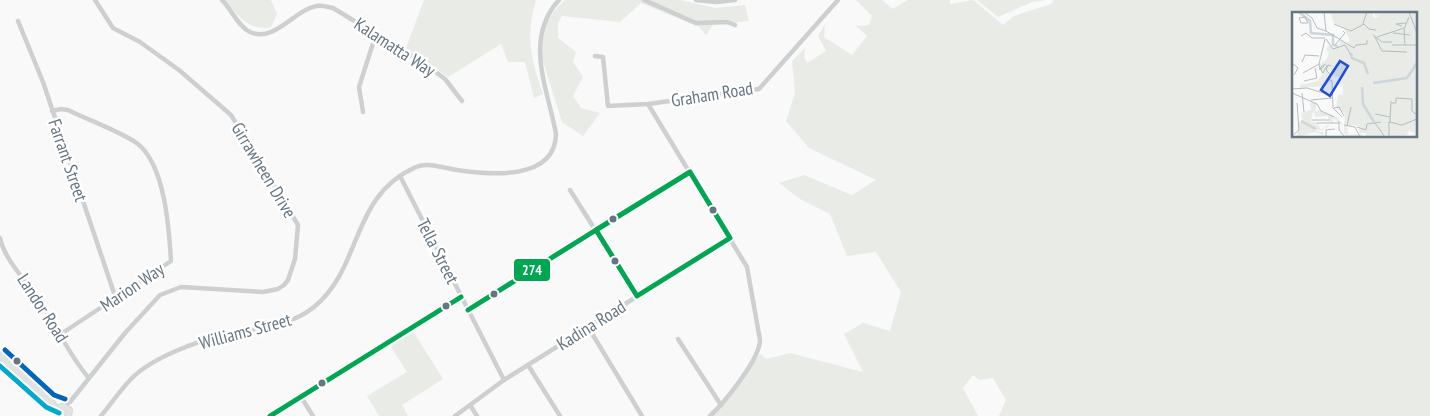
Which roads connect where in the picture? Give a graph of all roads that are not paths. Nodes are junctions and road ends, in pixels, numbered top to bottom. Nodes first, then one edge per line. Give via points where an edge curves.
1 (95, 0) edge
2 (222, 0) edge
3 (559, 0) edge
4 (644, 0) edge
5 (696, 0) edge
6 (735, 0) edge
7 (838, 0) edge
8 (18, 21) dead end
9 (735, 25) dead end
10 (376, 34) junction
11 (595, 56) dead end
12 (462, 101) dead end
13 (648, 104) junction
14 (52, 111) junction
15 (363, 112) dead end
16 (690, 172) junction
17 (400, 176) junction
18 (570, 190) dead end
19 (596, 230) junction
20 (0, 238) edge
21 (730, 238) junction
22 (6, 253) junction
23 (0, 257) edge
24 (461, 296) junction
25 (637, 296) junction
26 (116, 299) junction
27 (468, 310) junction
28 (588, 327) junction
29 (61, 334) junction
30 (678, 340) dead end
31 (2, 358) edge
32 (528, 365) junction
33 (0, 366) edge
34 (88, 377) junction
35 (504, 380) junction
36 (301, 397) junction
37 (470, 405) junction
38 (721, 405) junction
39 (63, 411) edge
40 (101, 416) edge
41 (270, 416) edge
42 (313, 416) edge
43 (454, 416) edge
44 (477, 416) edge
45 (560, 416) edge
46 (642, 416) edge
47 (710, 416) edge

1 - 34 street, Girrawheen Drive via 113,28 140,42 179,70 231,115 298,225 295,259 288,280 278,289 263,292 181,287 160,295
2 - 10 street, Kalamatta Way via 242,26 251,32 275,30 296,15 317,6 333,8
3 - 17 street, Williams Street via 545,20 539,38 540,59 556,134 553,151 546,160 533,169 514,172 480,173 428,165 418,166
4 - 9 street via 696,22
5 - 6 street
7 - 13 street, Graham Road via 758,89
8 - 14 street, Farrant Street
10 - 12 street, Kalamatta Way via 445,79
10 - 15 street via 359,87
11 - 13 street, Graham Road via 604,57 608,106
13 - 16 street
14 - 26 street, Farrant Street
14 - 26 street, Marion Way via 68,110 137,144 146,152 164,198 171,261
16 - 19 street
16 - 21 street
17 - 24 street, Tella Street
17 - 40 street, Williams Street via 382,189 337,280 314,307 282,324 224,335 169,354 133,377
18 - 19 street
19 - 25 street
19 - 27 street
20 - 22 street, Landor Road
21 - 25 street, Kadina Road
21 - 38 street via 750,275 760,344 758,352
22 - 23 street
22 - 29 street, Landor Road
24 - 27 street, Tella Street
24 - 36 street
25 - 28 street, Kadina Road
26 - 29 street, Marion Way
27 - 35 street, Tella Street
28 - 32 street, Kadina Road
28 - 46 street
29 - 34 street, Landor Road
30 - 38 street
31 - 33 street
31 - 39 street
32 - 35 street, Kadina Road
32 - 45 street
34 - 39 street, Girrawheen Drive
35 - 37 street, Kadina Road
36 - 41 street
36 - 42 street
37 - 43 street, Kadina Road
37 - 44 street
38 - 47 street

